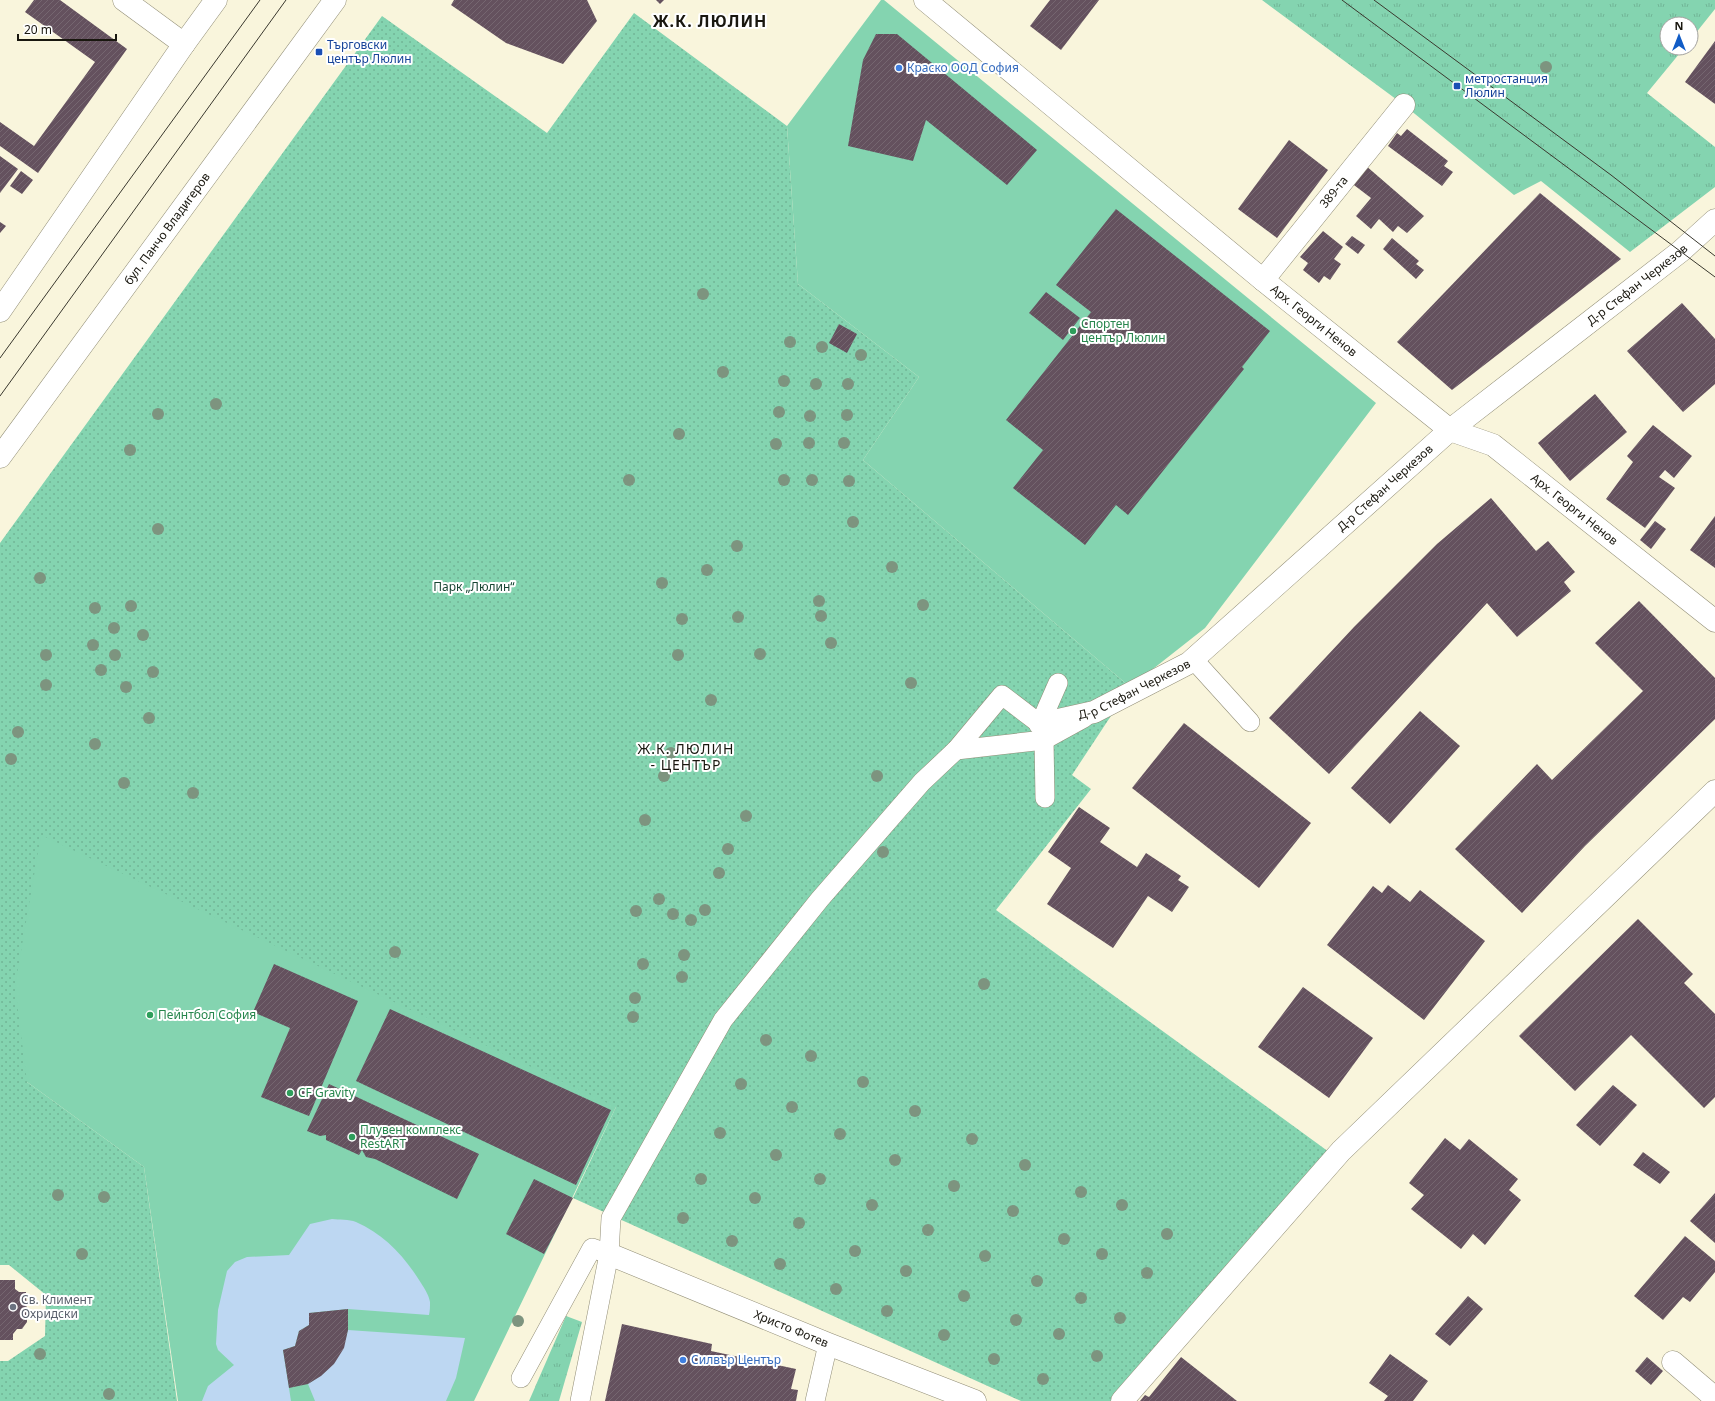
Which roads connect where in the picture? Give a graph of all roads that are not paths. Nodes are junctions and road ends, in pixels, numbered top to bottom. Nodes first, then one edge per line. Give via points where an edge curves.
1 (124, 0) edge
2 (216, 0) edge
3 (335, 0) edge
4 (925, 0) edge
5 (184, 44) junction
6 (1404, 105) dead end
7 (1715, 220) edge
8 (1263, 280) junction
9 (0, 311) edge
10 (1450, 430) junction
11 (0, 457) edge
12 (1715, 621) edge
13 (1193, 659) junction
14 (1058, 683) dead end
15 (1250, 722) dead end
16 (1042, 732) junction
17 (956, 750) junction
18 (1715, 791) edge
19 (1045, 798) dead end
20 (609, 1254) junction
21 (828, 1344) junction
22 (1673, 1362) dead end
23 (521, 1378) dead end
24 (1715, 1398) edge
25 (580, 1401) edge
26 (815, 1401) edge
27 (975, 1401) edge
28 (1122, 1401) edge

1 - 5 street
2 - 5 street
3 - 11 street, бул. Панчо Владигеров
4 - 8 street, Арх. Георги Ненов
5 - 9 street
6 - 8 street, 389-та
7 - 10 street, Д-р Стефан Черкезов via 1681,251
8 - 10 street, Арх. Георги Ненов
10 - 12 street, Арх. Георги Ненов via 1493,445
10 - 13 street, Д-р Стефан Черкезов
13 - 15 lane
13 - 16 street, Д-р Стефан Черкезов via 1094,712
14 - 16 lane
16 - 17 lane
16 - 17 lane via 1002,695
16 - 19 lane
17 - 20 lane via 922,782 820,899 723,1020 611,1218
18 - 28 street via 1341,1151
20 - 21 street, Христо Фотев
20 - 23 lane via 592,1248
20 - 25 lane
21 - 26 lane
21 - 27 street, Христо Фотев
22 - 24 street

